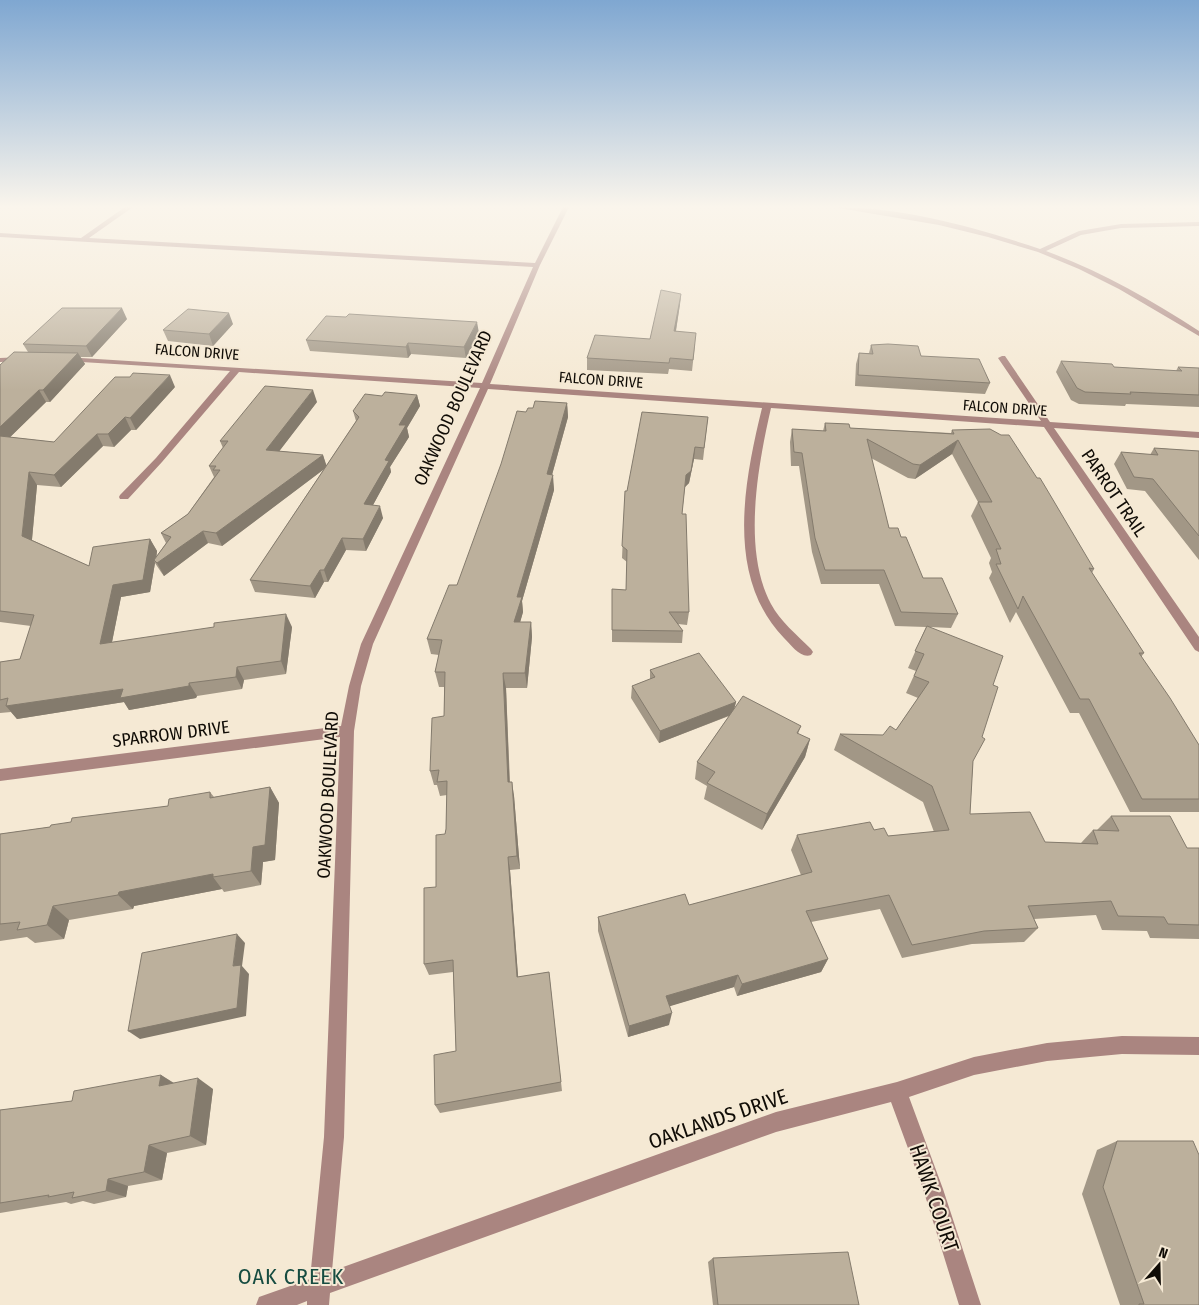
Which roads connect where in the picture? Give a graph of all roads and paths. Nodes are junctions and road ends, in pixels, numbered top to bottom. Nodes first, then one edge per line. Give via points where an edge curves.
1 (536, 268) edge
2 (1080, 268) edge
3 (1199, 334) edge
4 (1002, 358) dead end
5 (29, 359) edge
6 (53, 359) edge
7 (0, 360) edge
8 (237, 369) junction
9 (486, 386) junction
10 (767, 405) junction
11 (1048, 425) junction
12 (1199, 434) edge
13 (124, 497) dead end
14 (1199, 647) edge
15 (807, 652) dead end
16 (347, 731) junction
17 (0, 775) edge
18 (1199, 1046) edge
19 (896, 1091) junction
20 (321, 1284) junction
21 (267, 1305) edge
22 (318, 1305) edge
23 (970, 1305) edge

1 - 9 street, OAKWOOD BOULEVARD
2 - 3 street via 1159,308
4 - 11 street, PARROT TRAIL
5 - 7 street
6 - 8 street, FALCON DRIVE
8 - 9 street, FALCON DRIVE
8 - 13 street
9 - 10 street, FALCON DRIVE
9 - 16 street, OAKWOOD BOULEVARD via 367,644
10 - 11 street, FALCON DRIVE
10 - 15 street via 759,436 751,496 751,564 764,602 781,627
11 - 12 street, FALCON DRIVE
11 - 14 street, PARROT TRAIL
16 - 17 street, SPARROW DRIVE
16 - 20 street, OAKWOOD BOULEVARD via 334,1137
18 - 19 street, OAKLANDS DRIVE via 1122,1045 1047,1052 974,1066
19 - 20 street, OAKLANDS DRIVE via 776,1122
19 - 23 street, HAWK COURT via 933,1189
20 - 21 street, OAKLANDS DRIVE
20 - 22 street, OAKWOOD BOULEVARD

